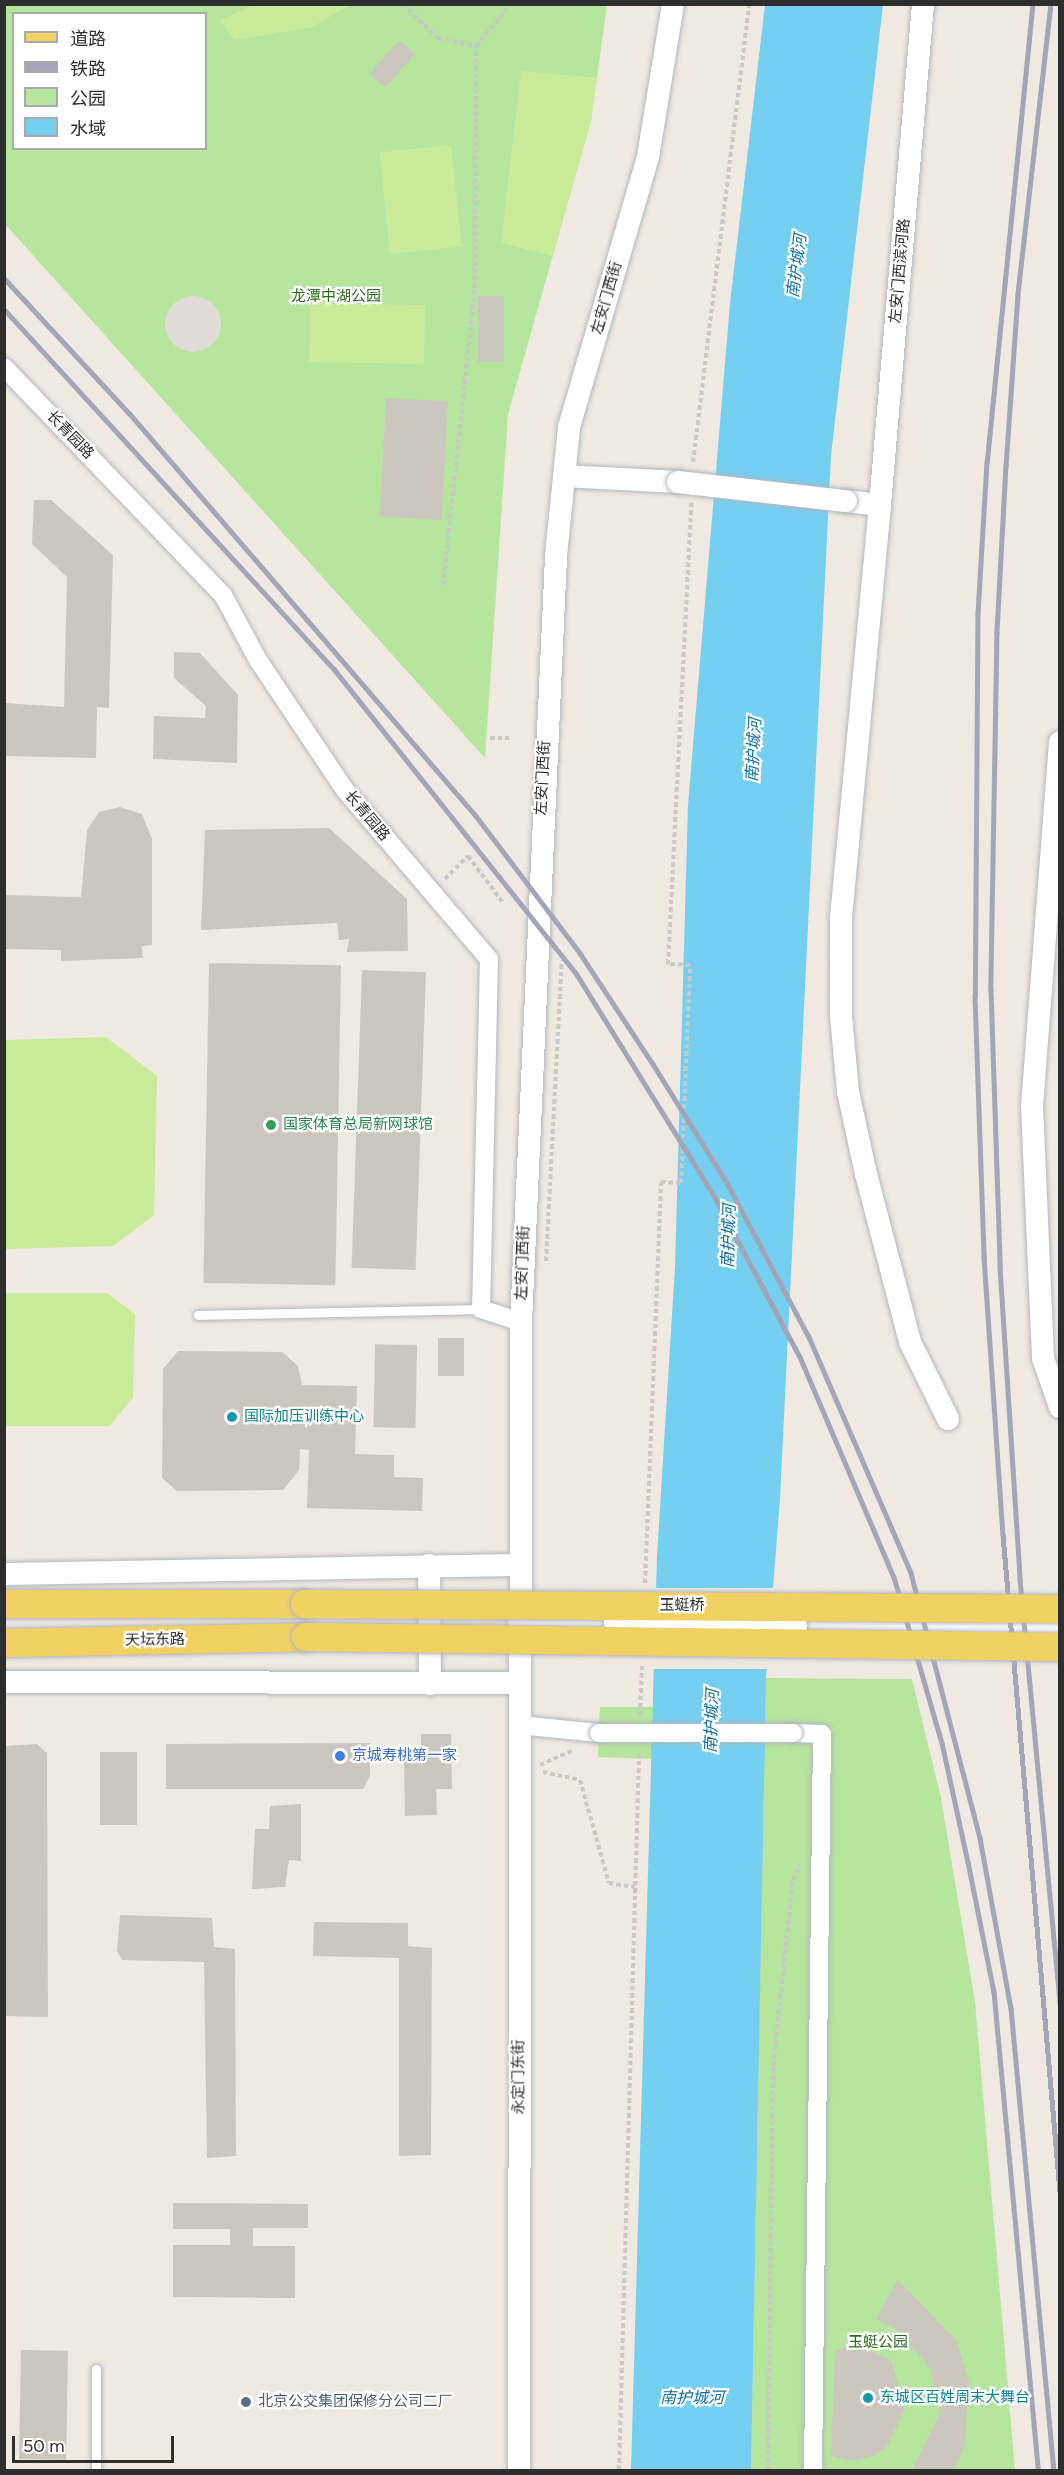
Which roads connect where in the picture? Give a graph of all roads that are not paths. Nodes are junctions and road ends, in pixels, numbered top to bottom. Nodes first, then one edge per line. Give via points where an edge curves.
1 (673, 4) edge
2 (923, 4) edge
3 (4, 368) edge
4 (564, 476) junction
5 (880, 505) junction
6 (1059, 742) edge
7 (481, 1309) junction
8 (198, 1315) dead end
9 (521, 1322) junction
10 (1059, 1407) edge
11 (948, 1419) dead end
12 (429, 1565) junction
13 (519, 1565) junction
14 (4, 1574) edge
15 (4, 1604) edge
16 (1059, 1609) edge
17 (519, 1622) junction
18 (1059, 1631) edge
19 (4, 1643) edge
20 (1059, 1647) edge
21 (4, 1682) edge
22 (519, 1683) junction
23 (430, 1684) junction
24 (519, 1725) junction
25 (96, 2369) dead end
26 (96, 2470) edge
27 (519, 2470) edge
28 (813, 2470) edge

1 - 4 street, 左安门西街 via 648,157 569,428
2 - 5 street, 左安门西滨河路
3 - 7 street, 长青园路 via 223,595 258,660 345,790 489,959
4 - 5 street, bridge via 687,481
4 - 9 street, 左安门西街 via 541,794
5 - 11 street, 左安门西滨河路 via 841,920 841,1016 866,1174 910,1342
6 - 10 street via 1032,1106 1043,1358
7 - 8 lane
7 - 9 street
9 - 13 street, 左安门西街
12 - 13 street
12 - 14 street
12 - 23 street
13 - 17 street, 左安门西街
15 - 16 main road, 玉蜓桥, bridge
17 - 18 street, bridge
17 - 22 street, 永定门东街
19 - 20 main road, 天坛东路, bridge via 306,1638
21 - 23 street
22 - 23 street
22 - 24 street, 永定门东街
24 - 27 street, 永定门东街
24 - 28 street, bridge via 599,1733 822,1734
25 - 26 lane

